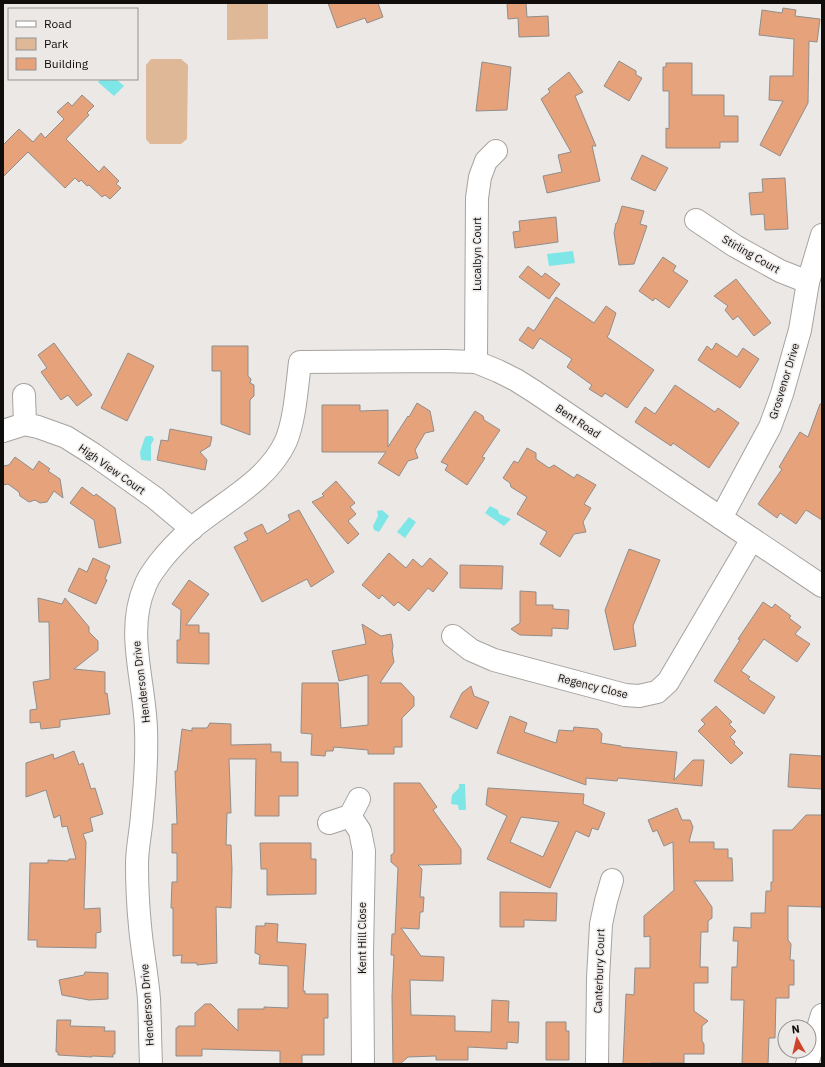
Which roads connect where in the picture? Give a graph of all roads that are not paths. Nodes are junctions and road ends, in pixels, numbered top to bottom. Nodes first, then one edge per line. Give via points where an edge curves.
1 (496, 151) dead end
2 (696, 220) dead end
3 (822, 235) edge
4 (808, 282) junction
5 (300, 362) joint
6 (476, 362) junction
7 (24, 395) dead end
8 (24, 424) junction
9 (3, 431) edge
10 (721, 518) junction
11 (192, 528) junction
12 (752, 539) junction
13 (822, 586) edge
14 (453, 636) dead end
15 (329, 823) dead end
16 (612, 880) dead end
17 (822, 1015) edge
18 (822, 1056) edge
19 (151, 1064) edge
20 (363, 1064) edge
21 (597, 1064) edge
22 (807, 1064) edge
23 (820, 1064) edge

1 - 6 street, Lucalbyn Court via 486,161 480,177 477,198
2 - 4 street, Stirling Court via 780,271
3 - 4 street, Grosvenor Drive
4 - 10 street, Grosvenor Drive via 800,330 782,394 770,426
5 - 6 street, Bent Road
5 - 11 street, Henderson Drive via 292,421 286,441 278,454 258,477
6 - 10 street, Bent Road via 522,384
7 - 8 street
8 - 9 street
8 - 11 street, High View Court via 66,437 155,498
10 - 12 street, Bent Road
11 - 19 street, Henderson Drive via 169,549 146,583 139,600 135,635 146,730 145,793 137,862 140,925 149,999
12 - 13 street, Bent Road
12 - 14 street, Regency Close via 668,682 657,692 639,696 625,695 494,660 471,650
15 - 20 street, Kent Hill Close via 354,807 364,851
16 - 21 street, Canterbury Court via 601,924
17 - 22 street
18 - 23 street

